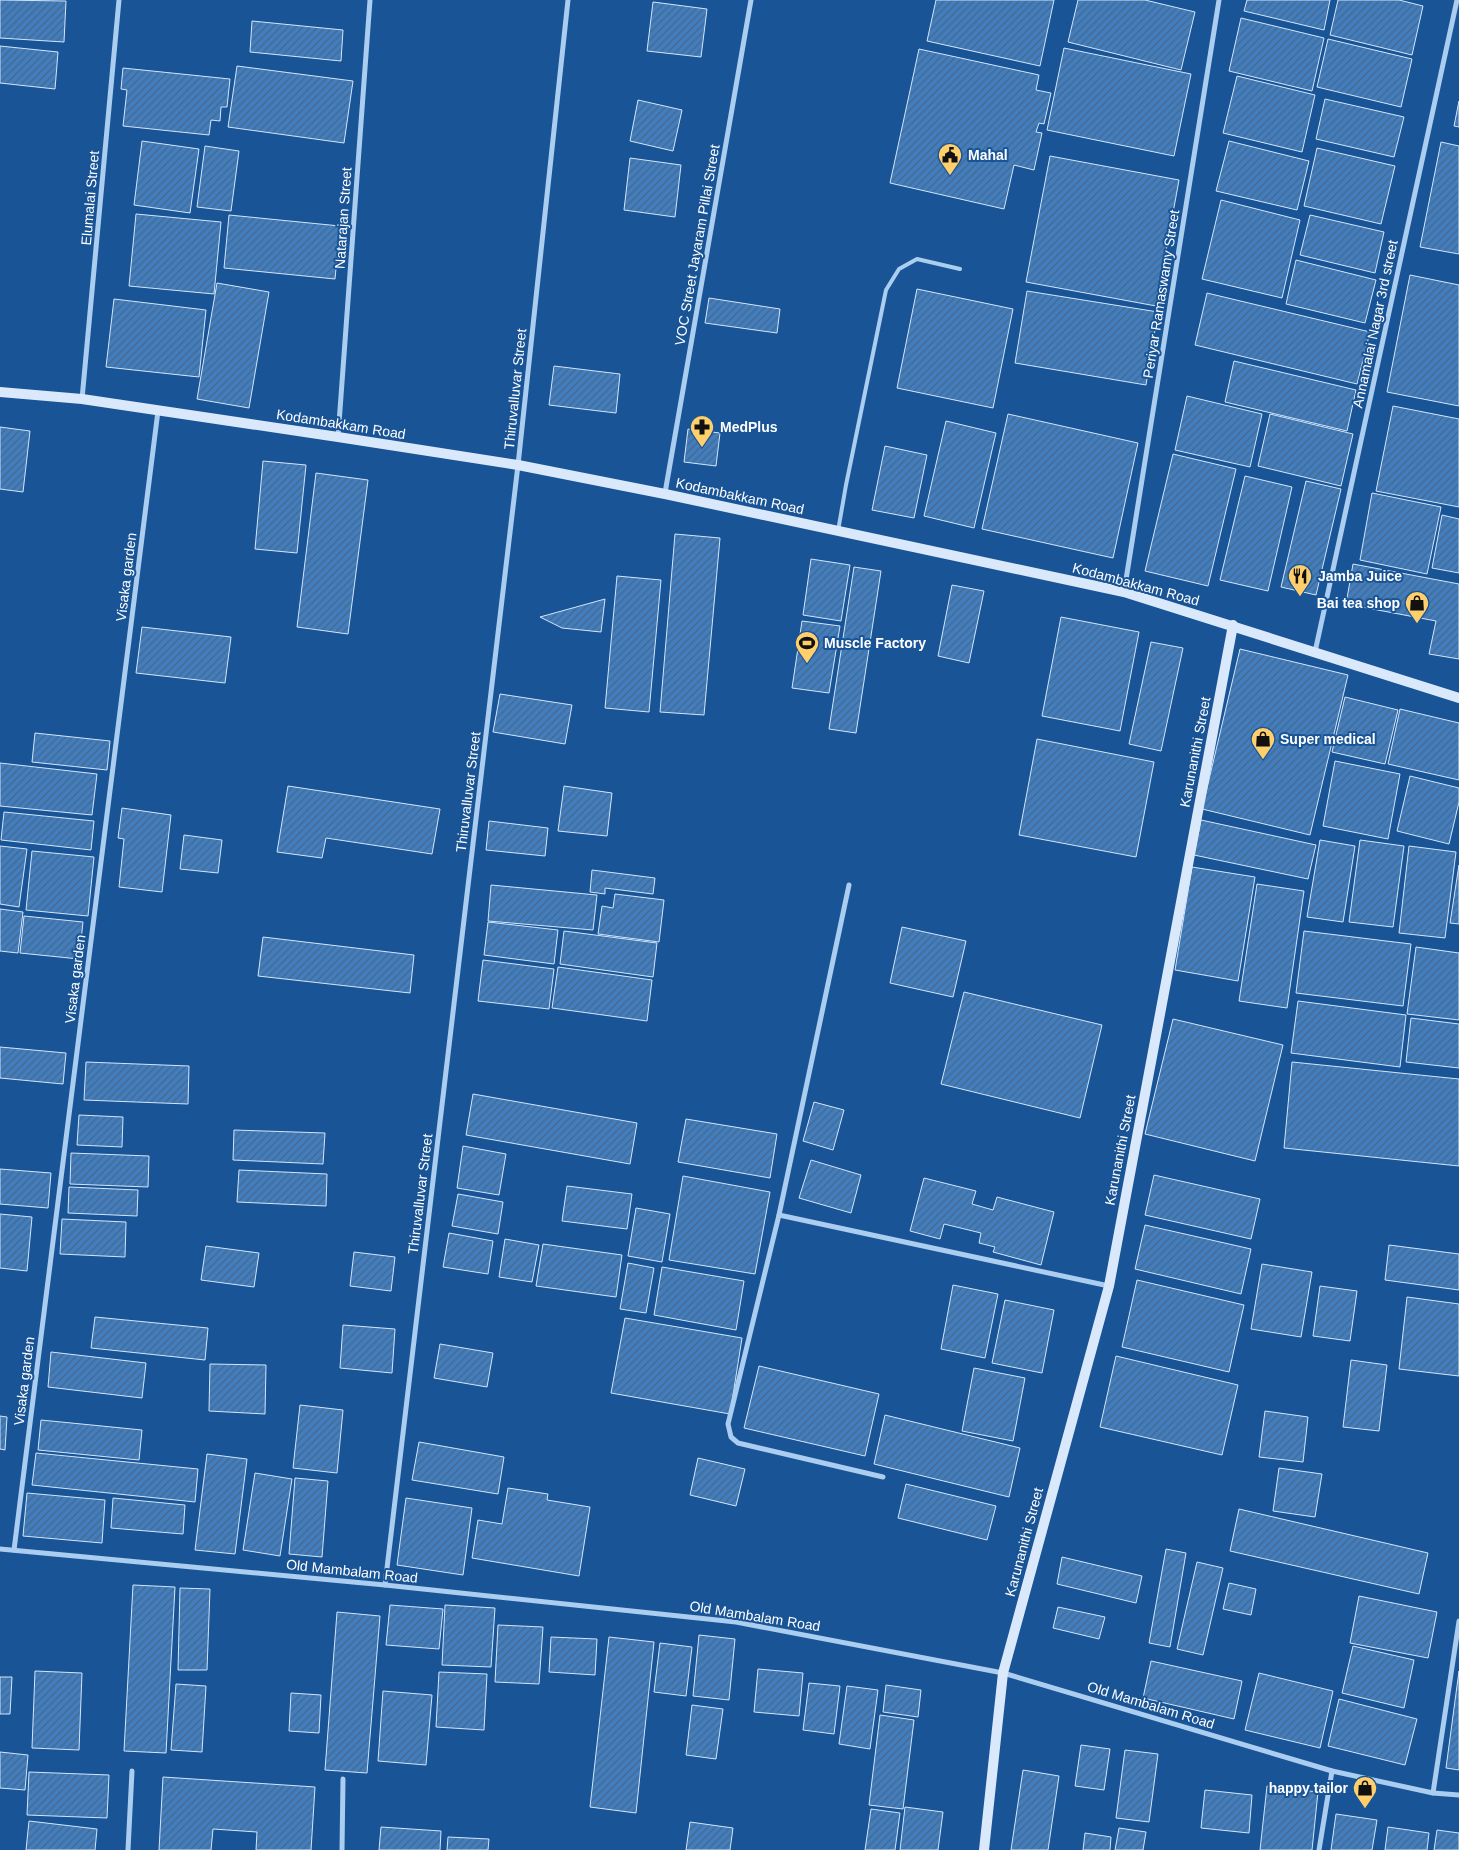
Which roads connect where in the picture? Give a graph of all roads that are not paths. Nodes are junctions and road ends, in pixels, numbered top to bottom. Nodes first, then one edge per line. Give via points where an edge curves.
1 (119, 0) edge
2 (370, 0) edge
3 (568, 0) edge
4 (751, 0) edge
5 (1220, 0) edge
6 (1457, 0) edge
7 (960, 269) dead end
8 (0, 392) edge
9 (82, 399) junction
10 (158, 410) junction
11 (338, 437) junction
12 (518, 465) junction
13 (665, 494) junction
14 (838, 531) junction
15 (1124, 592) junction
16 (1233, 625) junction
17 (1315, 652) junction
18 (1459, 698) edge
19 (849, 885) dead end
20 (780, 1215) junction
21 (1109, 1286) junction
22 (883, 1477) dead end
23 (0, 1549) edge
24 (14, 1550) junction
25 (385, 1585) junction
26 (1459, 1621) edge
27 (1003, 1673) junction
28 (132, 1771) dead end
29 (1332, 1771) junction
30 (343, 1779) dead end
31 (1433, 1793) junction
32 (1459, 1795) edge
33 (128, 1850) edge
34 (342, 1850) edge
35 (984, 1850) edge
36 (1320, 1850) edge

1 - 9 street, Elumalai Street
2 - 11 street, Natarajan Street
3 - 12 street, Thiruvalluvar Street
4 - 13 street, VOC Street Jayaram Pillai Street
5 - 15 street, Periyar Ramaswamy Street
6 - 17 street, Annamalai Nagar 3rd street
7 - 14 lane via 917,259 899,269 886,290
8 - 9 main road, Kodambakkam Road
9 - 10 main road, Kodambakkam Road
10 - 11 main road, Kodambakkam Road
10 - 24 street, Visaka garden
11 - 12 main road, Kodambakkam Road
12 - 13 main road, Kodambakkam Road
12 - 25 street, Thiruvalluvar Street
13 - 14 main road, Kodambakkam Road
14 - 15 main road, Kodambakkam Road
15 - 16 main road, Kodambakkam Road
16 - 17 main road, Kodambakkam Road
16 - 21 main road, Karunanithi Street
17 - 18 main road, Kodambakkam Road
19 - 20 street
20 - 21 street
20 - 22 street via 728,1424 729,1432 738,1443
21 - 27 main road, Karunanithi Street
23 - 24 street, Old Mambalam Road
24 - 25 street, Old Mambalam Road
25 - 27 street, Old Mambalam Road via 736,1622
26 - 31 street
27 - 29 street, Old Mambalam Road
27 - 35 main road, Karunanithi Street
28 - 33 street
29 - 31 street, Old Mambalam Road
29 - 36 street
30 - 34 street
31 - 32 street, Old Mambalam Road

